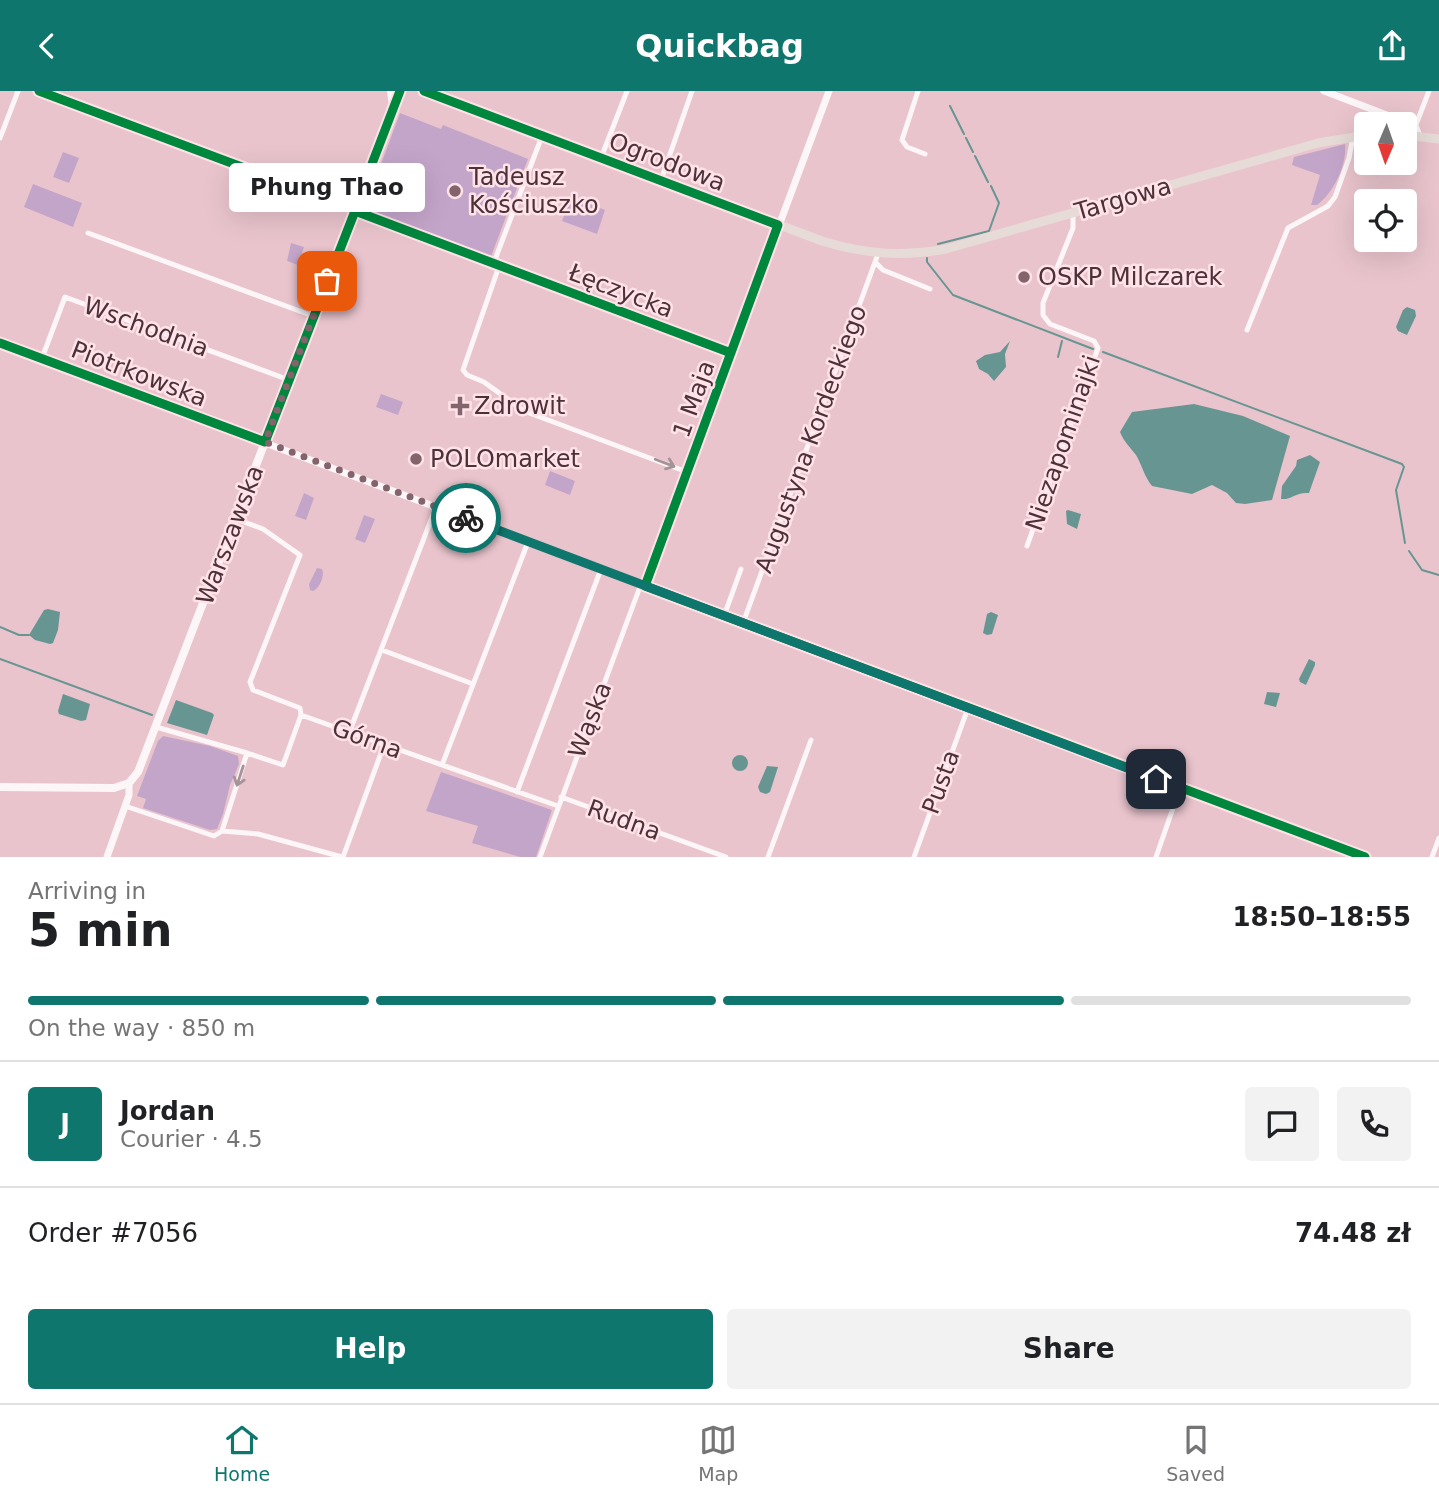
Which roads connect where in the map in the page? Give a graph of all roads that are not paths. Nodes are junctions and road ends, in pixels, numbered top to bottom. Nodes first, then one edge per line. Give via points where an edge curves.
1 (18, 91) edge
2 (38, 91) edge
3 (391, 91) edge
4 (400, 91) edge
5 (424, 91) edge
6 (627, 91) edge
7 (692, 91) edge
8 (830, 91) edge
9 (918, 91) edge
10 (1429, 91) edge
11 (1327, 92) edge
12 (394, 109) junction
13 (1373, 112) edge
14 (1418, 128) edge
15 (1418, 131) edge
16 (542, 136) junction
17 (1353, 136) joint
18 (0, 138) edge
19 (1439, 139) edge
20 (925, 154) dead end
21 (601, 158) junction
22 (661, 181) junction
23 (360, 195) junction
24 (355, 211) junction
25 (1073, 213) junction
26 (778, 225) junction
27 (88, 233) dead end
28 (877, 258) junction
29 (496, 264) junction
30 (930, 289) dead end
31 (313, 316) junction
32 (1247, 330) dead end
33 (0, 343) edge
34 (732, 353) junction
35 (42, 358) junction
36 (289, 380) junction
37 (265, 442) junction
38 (687, 472) junction
39 (436, 507) junction
40 (236, 519) junction
41 (528, 542) junction
42 (1027, 546) dead end
43 (601, 569) junction
44 (741, 569) dead end
45 (643, 585) junction
46 (724, 616) junction
47 (743, 623) junction
48 (382, 650) junction
49 (473, 684) junction
50 (968, 708) junction
51 (301, 715) junction
52 (156, 727) junction
53 (349, 733) junction
54 (811, 740) dead end
55 (384, 745) junction
56 (247, 753) junction
57 (442, 765) junction
58 (129, 783) junction
59 (0, 787) edge
60 (1180, 788) junction
61 (517, 792) junction
62 (561, 797) junction
63 (125, 806) junction
64 (558, 806) junction
65 (222, 831) junction
66 (1439, 838) edge
67 (107, 857) edge
68 (342, 857) edge
69 (540, 857) edge
70 (726, 857) edge
71 (768, 857) edge
72 (914, 857) edge
73 (1156, 857) edge
74 (1365, 857) edge
75 (1432, 857) edge

1 - 18 street
2 - 23 street via 266,176 288,181 309,177
3 - 12 main road
4 - 12 main road, Warszawska
5 - 16 main road, Ogrodowa
6 - 21 street
7 - 22 street
8 - 26 street, 1 Maja
9 - 20 street via 902,140
10 - 14 street
11 - 13 street
12 - 23 main road, Warszawska
15 - 19 main road
16 - 21 main road, Ogrodowa
16 - 29 street
17 - 25 main road, Targowa
17 - 32 street via 1335,197 1328,206 1288,228
21 - 22 main road, Ogrodowa
22 - 26 main road, Ogrodowa
23 - 24 main road, Warszawska
24 - 29 street, Łęczycka
24 - 31 main road, Warszawska
25 - 28 main road, Targowa via 946,249
25 - 42 street, Niezapominajki via 1073,228 1042,315 1050,324 1098,346
26 - 28 main road, Ogrodowa
26 - 34 street, 1 Maja
27 - 31 street
28 - 30 street, Ogrodowa via 883,270
28 - 47 street, Augustyna Kordeckiego
29 - 34 street, Łęczycka
29 -> 38 street via 463,370 467,375 484,381 524,411
31 - 36 main road, Warszawska
33 - 35 street, Piotrkowska
34 - 38 street, 1 Maja
35 - 36 street, Wschodnia via 65,297
35 - 37 street, Piotrkowska
36 - 37 main road, Warszawska
37 - 39 street, Piotrkowska
37 - 40 main road, Warszawska
38 - 45 street, 1 Maja
39 - 41 street, Piotrkowska
39 - 48 street
40 - 51 street via 263,529 300,555 250,682 253,690 300,708
40 - 52 main road, Warszawska
41 - 43 street, Piotrkowska
41 - 49 street
43 - 45 street, Piotrkowska
43 - 61 street
44 - 46 street
45 - 46 street, Piotrkowska
45 - 62 street, Wąska
46 - 47 street, Piotrkowska
47 - 50 street, Piotrkowska
48 - 49 street
48 - 53 street
49 - 57 street
50 - 60 street, Piotrkowska
50 - 72 street, Pusta
51 - 53 street, Górna
51 - 56 street, Górna via 283,765
52 - 56 street
52 - 58 main road, Warszawska
53 - 55 street, Górna
54 - 71 street
55 - 57 street, Górna
55 - 68 street
56 -> 65 street
57 - 61 street, Górna
58 - 59 main road via 107,788
58 - 63 street, Warszawska
60 - 73 street
60 - 74 street, Piotrkowska
61 - 64 street, Rudna
62 - 64 street, Wąska
62 - 70 street, Rudna
63 - 65 street via 214,836
63 - 67 street, Warszawska
64 - 69 street, Wąska
65 - 68 street via 258,834
66 - 75 street

